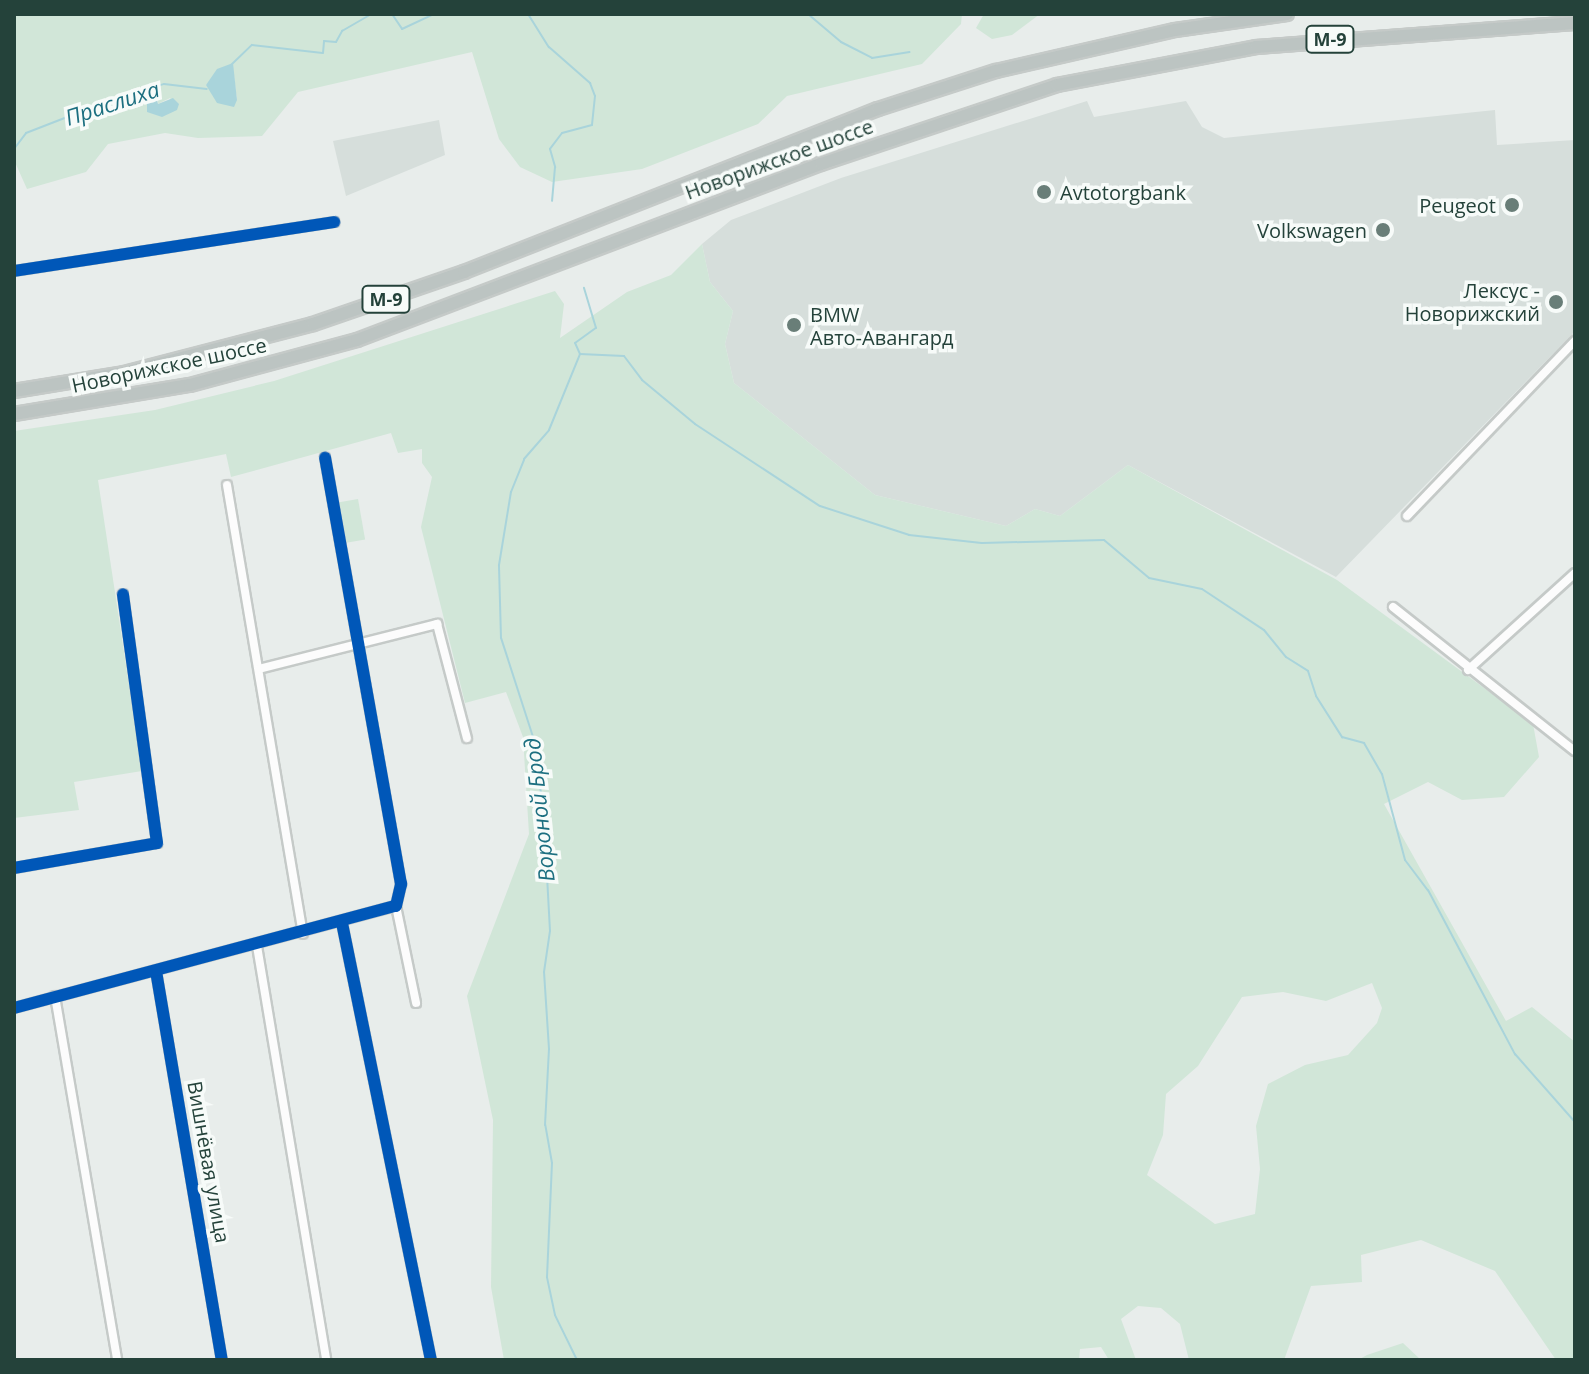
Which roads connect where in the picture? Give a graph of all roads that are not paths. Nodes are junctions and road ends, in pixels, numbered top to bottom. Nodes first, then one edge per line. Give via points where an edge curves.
1 (1287, 14) edge
2 (1575, 23) edge
3 (334, 222) dead end
4 (14, 271) edge
5 (1575, 341) edge
6 (14, 391) edge
7 (14, 414) edge
8 (325, 458) dead end
9 (227, 485) dead end
10 (1407, 516) dead end
11 (1575, 573) edge
12 (123, 594) dead end
13 (1393, 607) dead end
14 (357, 645) junction
15 (259, 669) junction
16 (1468, 670) junction
17 (467, 738) dead end
18 (1575, 751) edge
19 (14, 868) edge
20 (396, 906) junction
21 (342, 923) junction
22 (303, 934) junction
23 (257, 946) junction
24 (156, 971) junction
25 (55, 996) junction
26 (416, 1003) dead end
27 (14, 1008) edge
28 (117, 1360) edge
29 (222, 1360) edge
30 (326, 1360) edge
31 (431, 1360) edge

1 - 6 highway, Новорижское шоссе / М-9 via 1175,30 996,71 878,109 464,272 313,324 124,373
2 - 7 highway, Новорижское шоссе / М-9 via 1256,47 1057,85 821,164 357,340 190,385
3 - 4 street
5 - 10 street
8 - 14 street
9 - 15 street
11 - 16 street
12 - 19 street via 157,843
13 - 16 street
14 - 15 street
14 - 17 street via 437,624
14 - 20 street via 401,884
15 - 22 street
16 - 18 street
20 - 21 street
20 - 26 street
21 - 22 street
21 - 31 street
22 - 23 street
23 - 24 street
23 - 30 street
24 - 25 street
24 - 29 street, Вишнёвая улица
25 - 27 street
25 - 28 street

